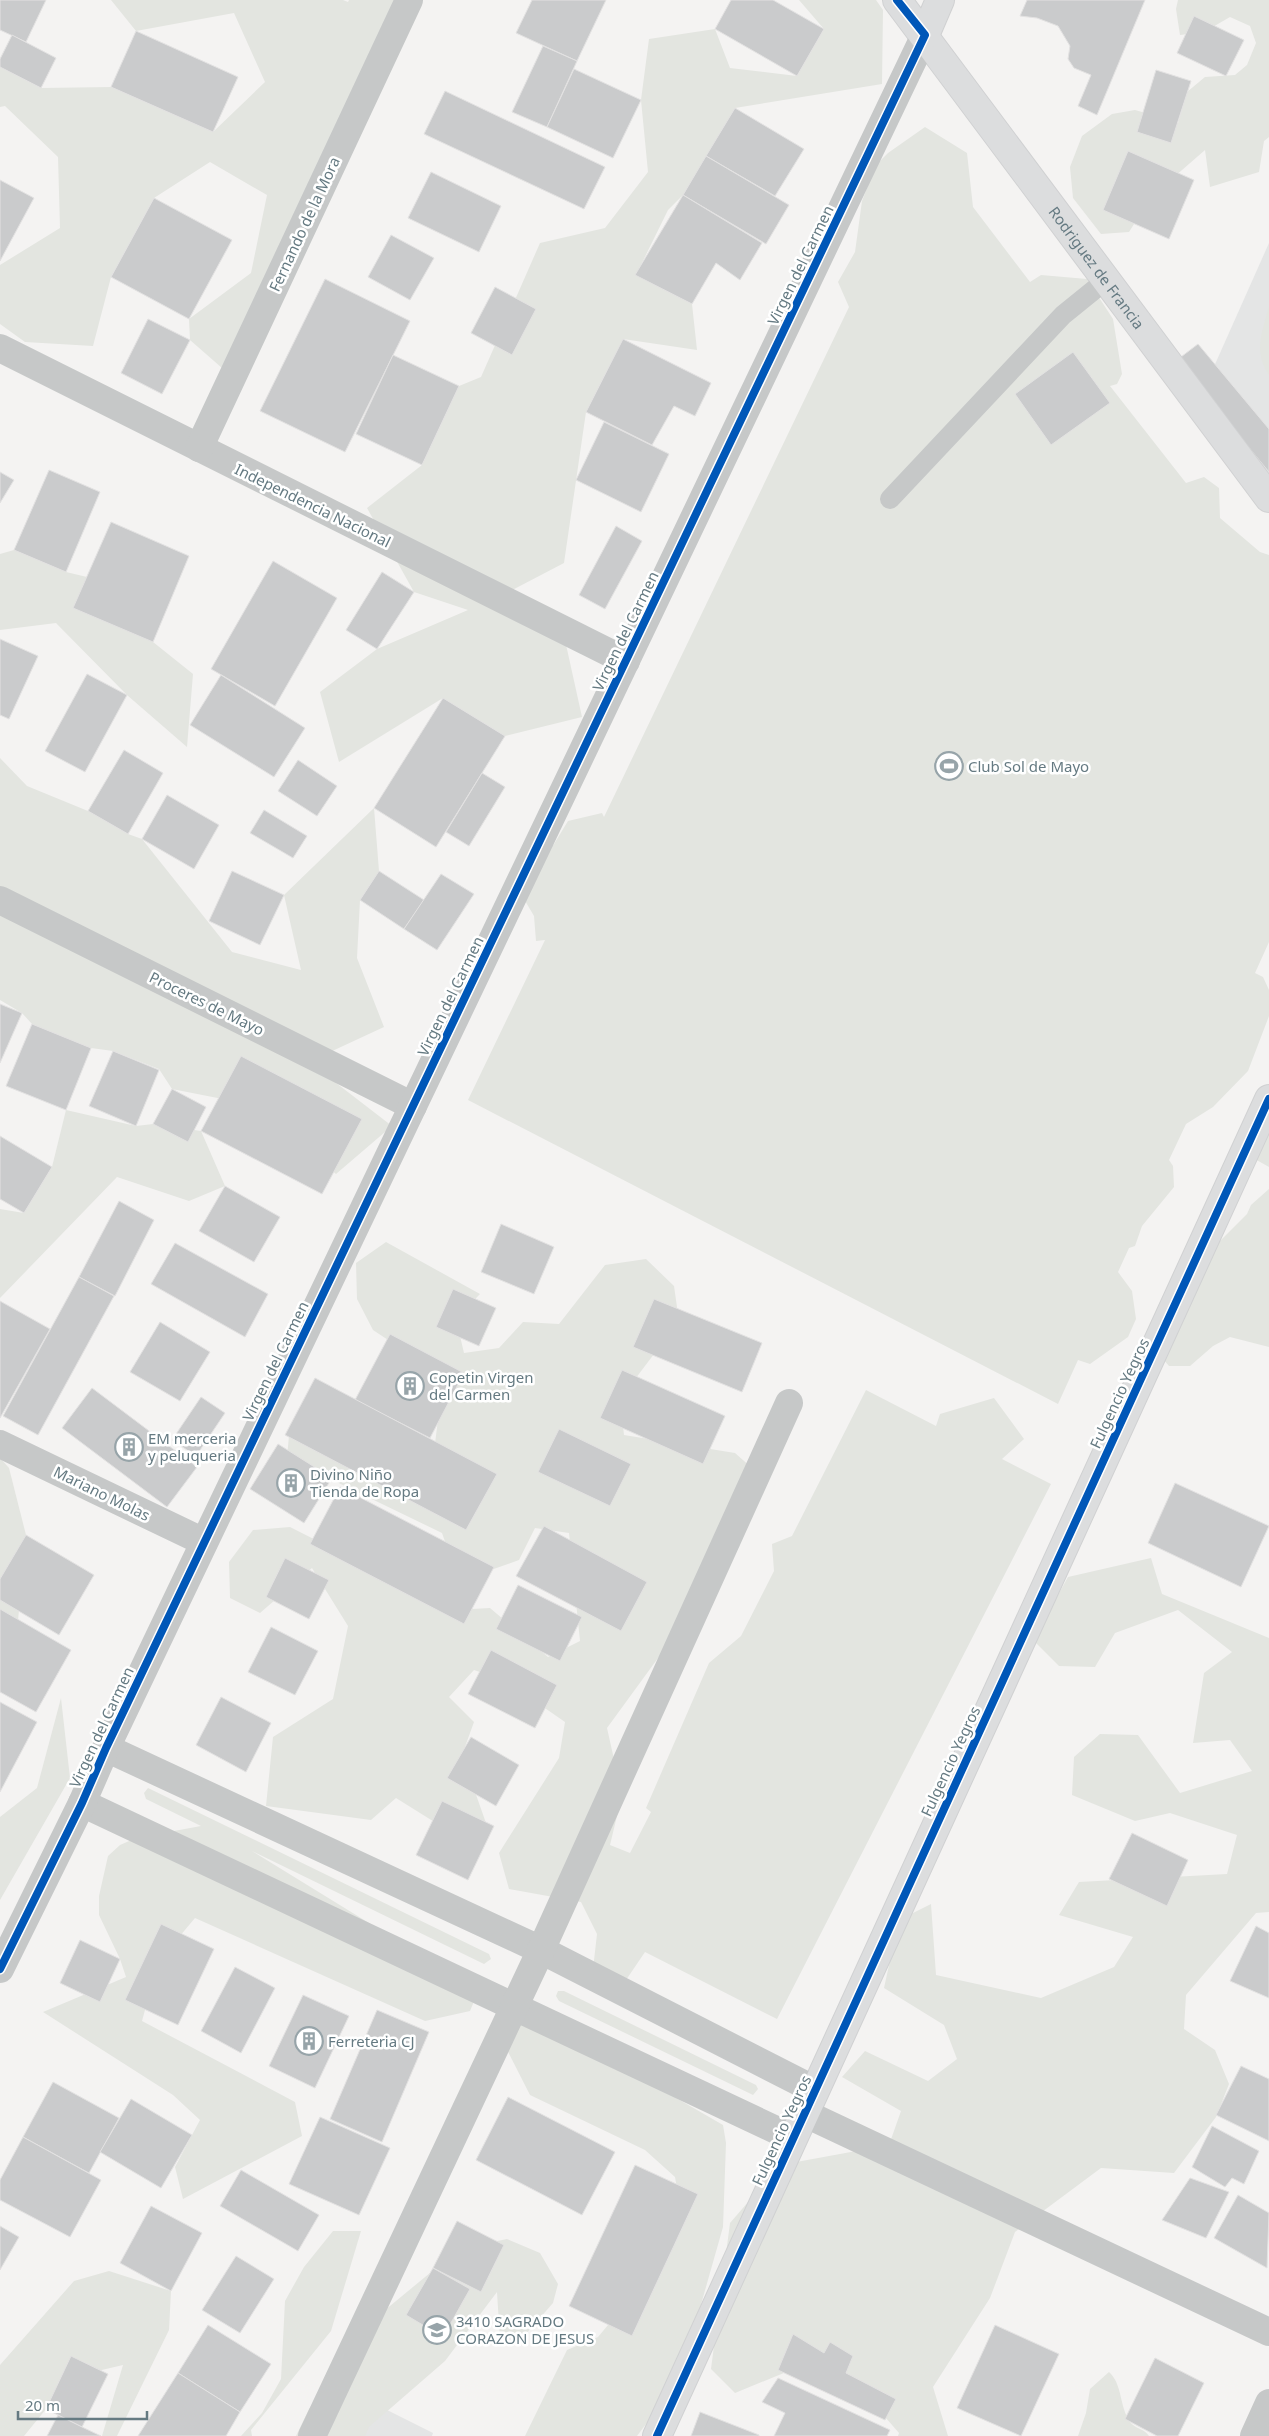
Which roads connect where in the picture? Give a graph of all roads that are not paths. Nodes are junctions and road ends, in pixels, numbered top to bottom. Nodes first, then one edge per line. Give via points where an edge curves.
1 (409, 0) edge
2 (897, 0) edge
3 (940, 0) edge
4 (925, 35) junction
5 (1105, 281) junction
6 (0, 348) edge
7 (199, 448) junction
8 (1269, 498) edge
9 (890, 499) dead end
10 (626, 661) junction
11 (0, 900) edge
12 (1269, 1099) edge
13 (413, 1106) junction
14 (790, 1403) dead end
15 (0, 1444) edge
16 (204, 1542) junction
17 (106, 1748) junction
18 (82, 1803) junction
19 (540, 1950) junction
20 (0, 1969) edge
21 (515, 2006) junction
22 (809, 2102) junction
23 (793, 2138) junction
24 (1269, 2332) edge
25 (1269, 2403) edge
26 (312, 2436) edge
27 (657, 2436) edge
28 (1254, 2436) edge

1 - 7 street, Fernando de la Mora
2 - 4 street, Rodriguez de Francia
3 - 4 street, Virgen del Carmen
4 - 5 street, Rodriguez de Francia
4 - 10 street, Virgen del Carmen
5 - 8 street, Rodriguez de Francia
5 - 9 lane via 1063,315
6 - 7 street, Independencia Nacional
7 - 10 street, Independencia Nacional
10 - 13 street, Virgen del Carmen
11 - 13 street, Proceres de Mayo
12 - 22 street, Fulgencio Yegros
13 - 16 street, Virgen del Carmen
14 - 19 street
15 - 16 street, Mariano Molas
16 - 17 street, Virgen del Carmen
17 - 18 street, Virgen del Carmen
17 - 19 street
18 - 20 street, Virgen del Carmen
18 - 21 street
19 - 21 street
19 - 22 street
21 - 23 street
21 - 26 street
22 - 23 street, Fulgencio Yegros
22 - 24 street
23 - 27 street, Fulgencio Yegros
25 - 28 street

